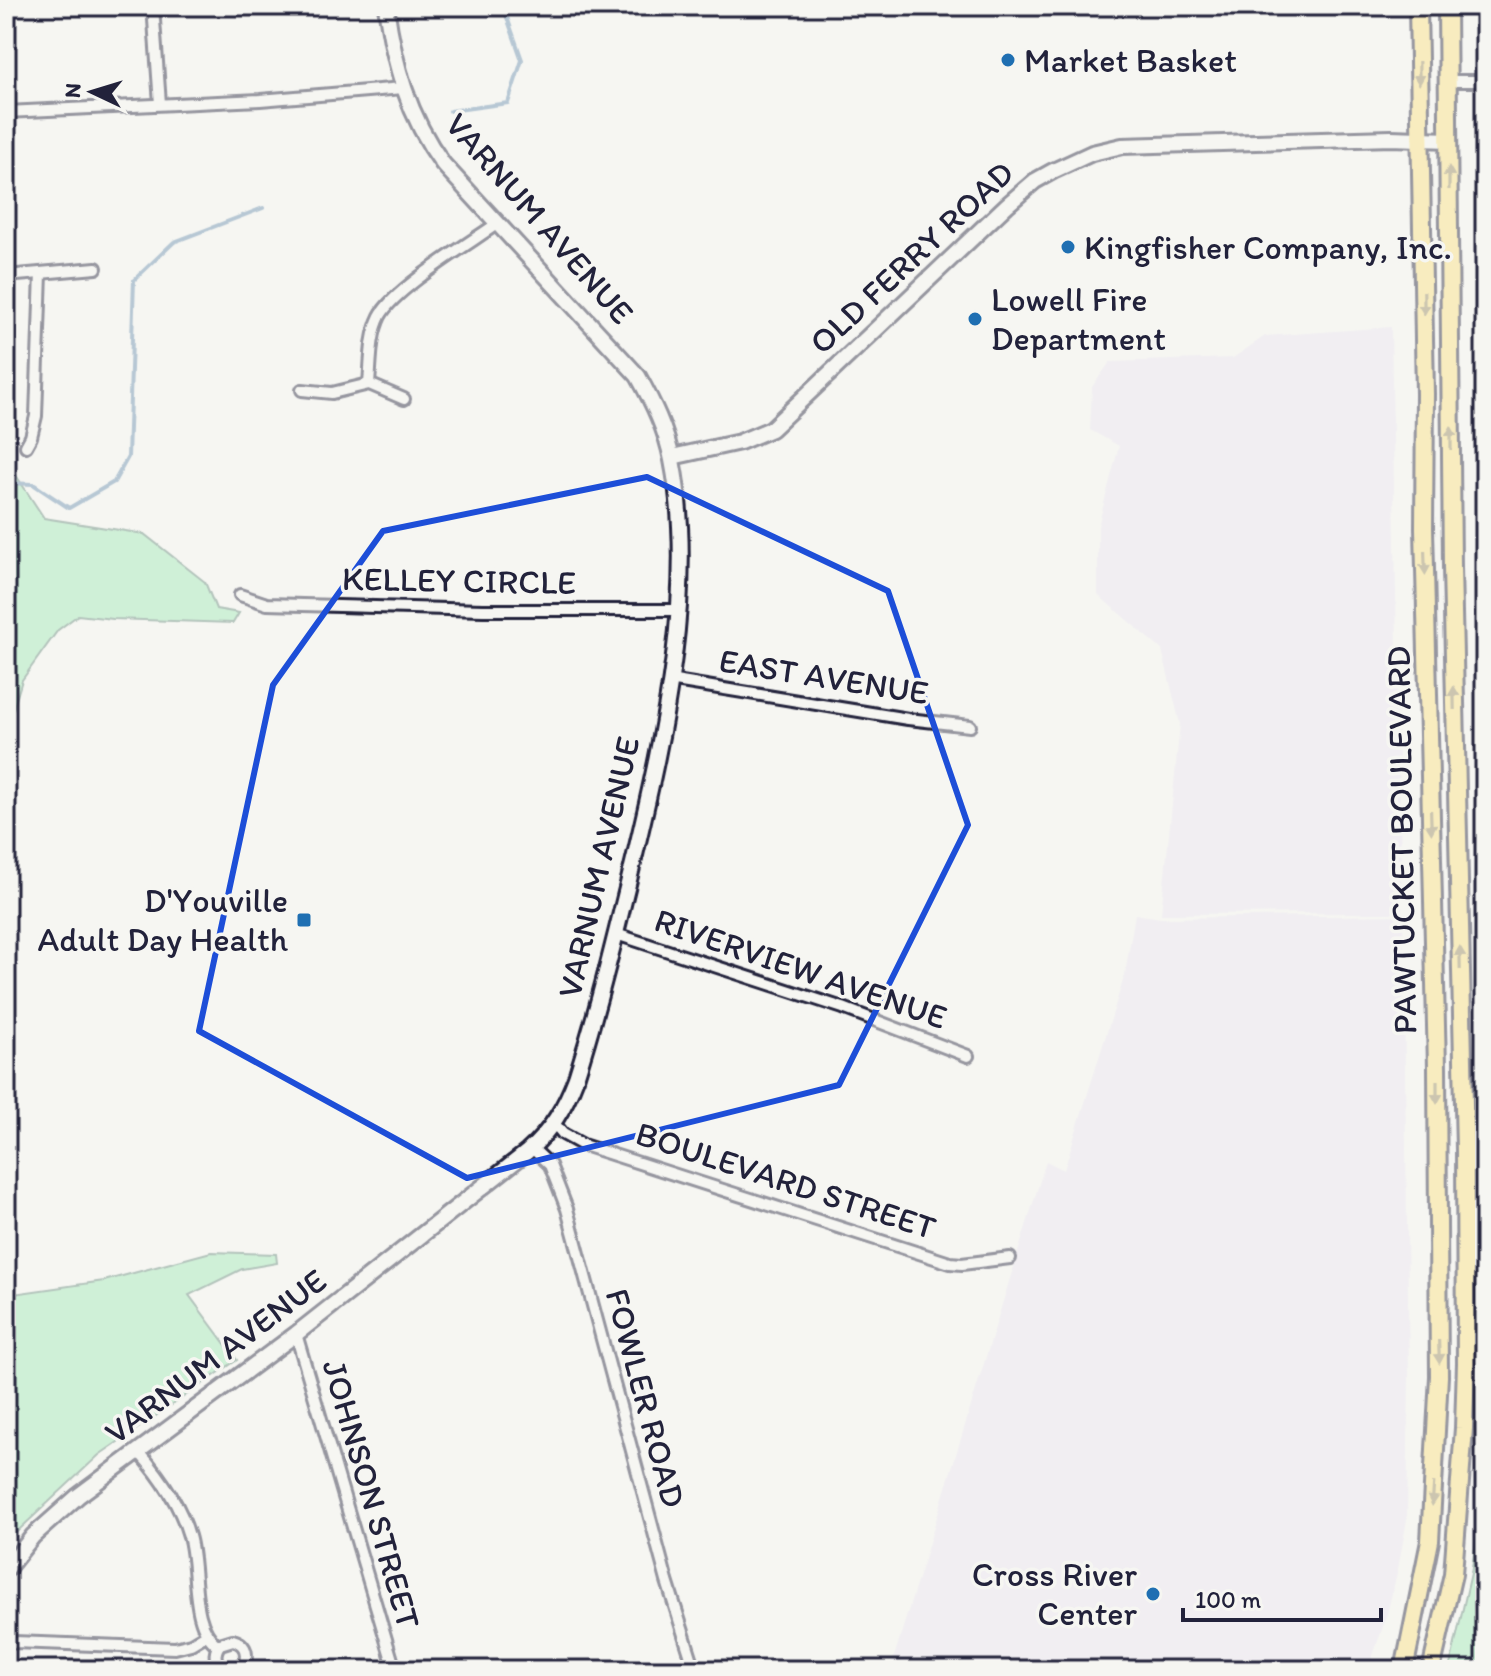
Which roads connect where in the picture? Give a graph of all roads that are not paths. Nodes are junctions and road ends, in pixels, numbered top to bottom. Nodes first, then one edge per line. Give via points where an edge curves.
1 (153, 6) edge
2 (386, 6) edge
3 (1418, 6) edge
4 (1447, 6) edge
5 (1448, 81) junction
6 (1485, 81) edge
7 (403, 88) junction
8 (160, 104) junction
9 (6, 112) edge
10 (1449, 140) junction
11 (1421, 141) junction
12 (498, 223) junction
13 (96, 268) dead end
14 (41, 273) junction
15 (6, 276) edge
16 (369, 384) junction
17 (302, 390) dead end
18 (404, 399) dead end
19 (26, 446) dead end
20 (672, 457) junction
21 (240, 595) dead end
22 (678, 610) junction
23 (669, 680) junction
24 (970, 726) dead end
25 (616, 934) junction
26 (968, 1056) dead end
27 (554, 1123) junction
28 (532, 1148) junction
29 (1010, 1258) dead end
30 (296, 1334) junction
31 (139, 1452) junction
32 (6, 1570) edge
33 (206, 1635) junction
34 (9, 1642) edge
35 (218, 1646) junction
36 (225, 1670) edge
37 (237, 1670) edge
38 (395, 1670) edge
39 (695, 1670) edge
40 (1404, 1670) edge
41 (1431, 1670) edge

1 - 8 street
2 - 7 main road, VARNUM AVENUE
3 -> 11 main road, PAWTUCKET BOULEVARD
4 - 5 main road, PAWTUCKET BOULEVARD
5 - 6 street
5 - 10 main road, PAWTUCKET BOULEVARD
7 - 8 street
7 - 12 main road, VARNUM AVENUE via 432,148
8 - 9 street
10 - 11 main road, OLD FERRY ROAD
41 -> 10 main road, PAWTUCKET BOULEVARD via 1453,1574 1466,1363
11 - 20 main road, OLD FERRY ROAD via 1163,143 1092,153 1035,181 1007,205 771,429 740,442
11 -> 40 main road, PAWTUCKET BOULEVARD via 1439,1376 1430,1541
12 - 16 street via 398,294 380,316
12 - 20 main road, VARNUM AVENUE via 638,376 660,415
13 - 14 street
14 - 15 street
14 - 19 street via 36,416
16 - 17 street via 332,393
16 - 18 street
20 - 22 main road, VARNUM AVENUE via 682,536
21 - 22 street, KELLEY CIRCLE via 267,604
22 - 23 main road, VARNUM AVENUE
23 - 24 street, EAST AVENUE
23 - 25 main road, VARNUM AVENUE via 654,772
25 - 26 street, RIVERVIEW AVENUE via 843,1008
25 - 27 main road, VARNUM AVENUE via 576,1078
27 - 28 main road, VARNUM AVENUE
27 - 29 street, BOULEVARD STREET via 568,1138 594,1149 950,1263
28 - 30 main road, VARNUM AVENUE
28 - 39 street, FOWLER ROAD via 554,1171 567,1209
30 - 31 main road, VARNUM AVENUE
30 - 38 street, JOHNSON STREET
31 - 32 main road, VARNUM AVENUE via 48,1522
31 - 33 street via 172,1495 190,1537
33 - 34 street via 175,1648
33 - 35 street
35 - 36 street via 216,1660
35 - 37 street via 233,1640 244,1646 245,1662

